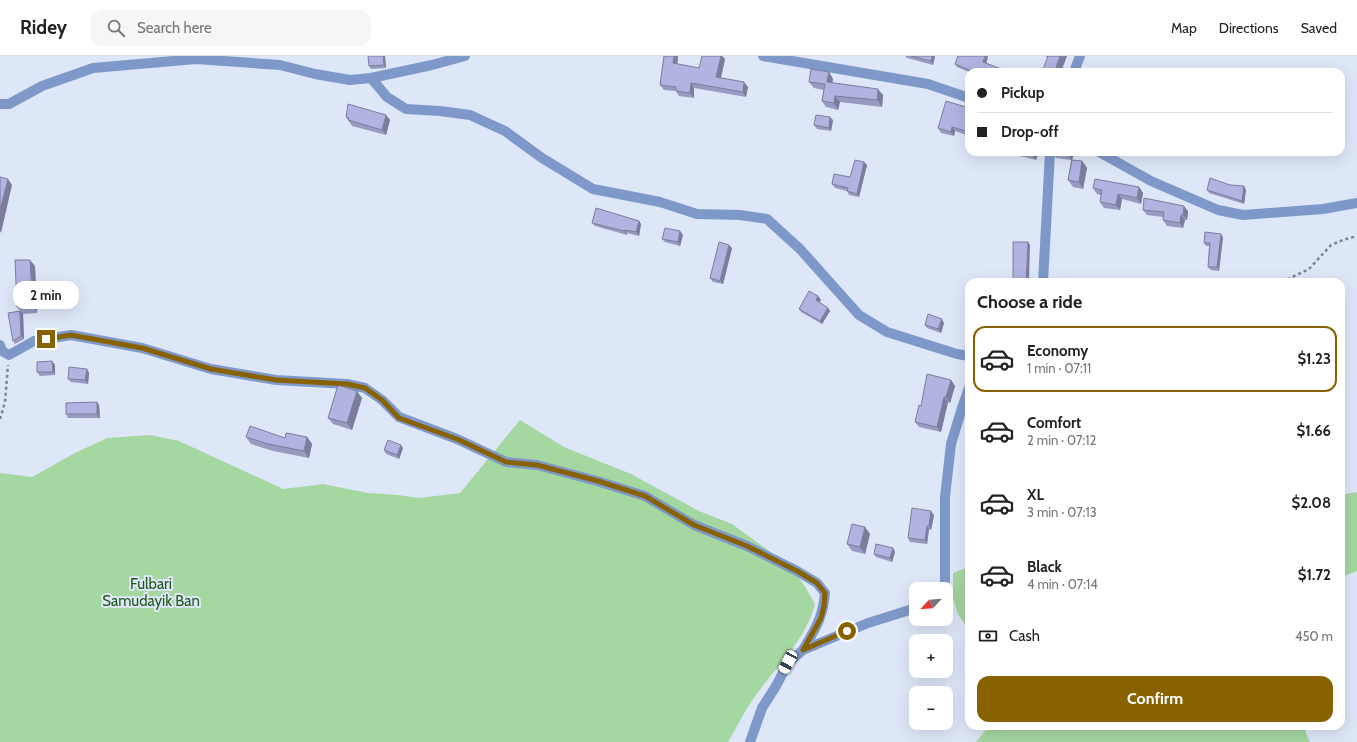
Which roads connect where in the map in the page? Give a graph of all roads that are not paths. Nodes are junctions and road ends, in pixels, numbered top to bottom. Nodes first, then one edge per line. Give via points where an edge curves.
1 (465, 56) edge
2 (763, 56) edge
3 (1080, 56) edge
4 (1076, 68) edge
5 (371, 78) junction
6 (965, 97) edge
7 (0, 104) edge
8 (1050, 156) edge
9 (1106, 156) edge
10 (1357, 203) edge
11 (1043, 278) edge
12 (0, 344) edge
13 (965, 355) edge
14 (965, 399) edge
15 (945, 582) edge
16 (909, 610) edge
17 (803, 650) junction
18 (750, 742) edge

1 - 5 street
2 - 6 street via 928,84
3 - 4 street
5 - 7 street via 350,80 280,65 196,58 93,68 42,86 9,104
5 - 13 street via 387,97 406,109 470,116 505,131 542,158 593,189 660,202 697,214 740,215 767,219 800,249 860,315 887,332
8 - 11 street
9 - 10 street via 1151,181 1218,210 1243,215 1323,209
12 - 17 street via 2,351 9,355 34,341 71,335 142,348 211,369 276,380 347,384 365,388 382,400 399,418 457,439 506,462 537,465 645,496 694,525 747,546 797,571 817,583 825,593 821,618
14 - 15 street via 951,444 945,497
16 - 17 street via 868,622
17 - 18 street via 788,662 762,708

